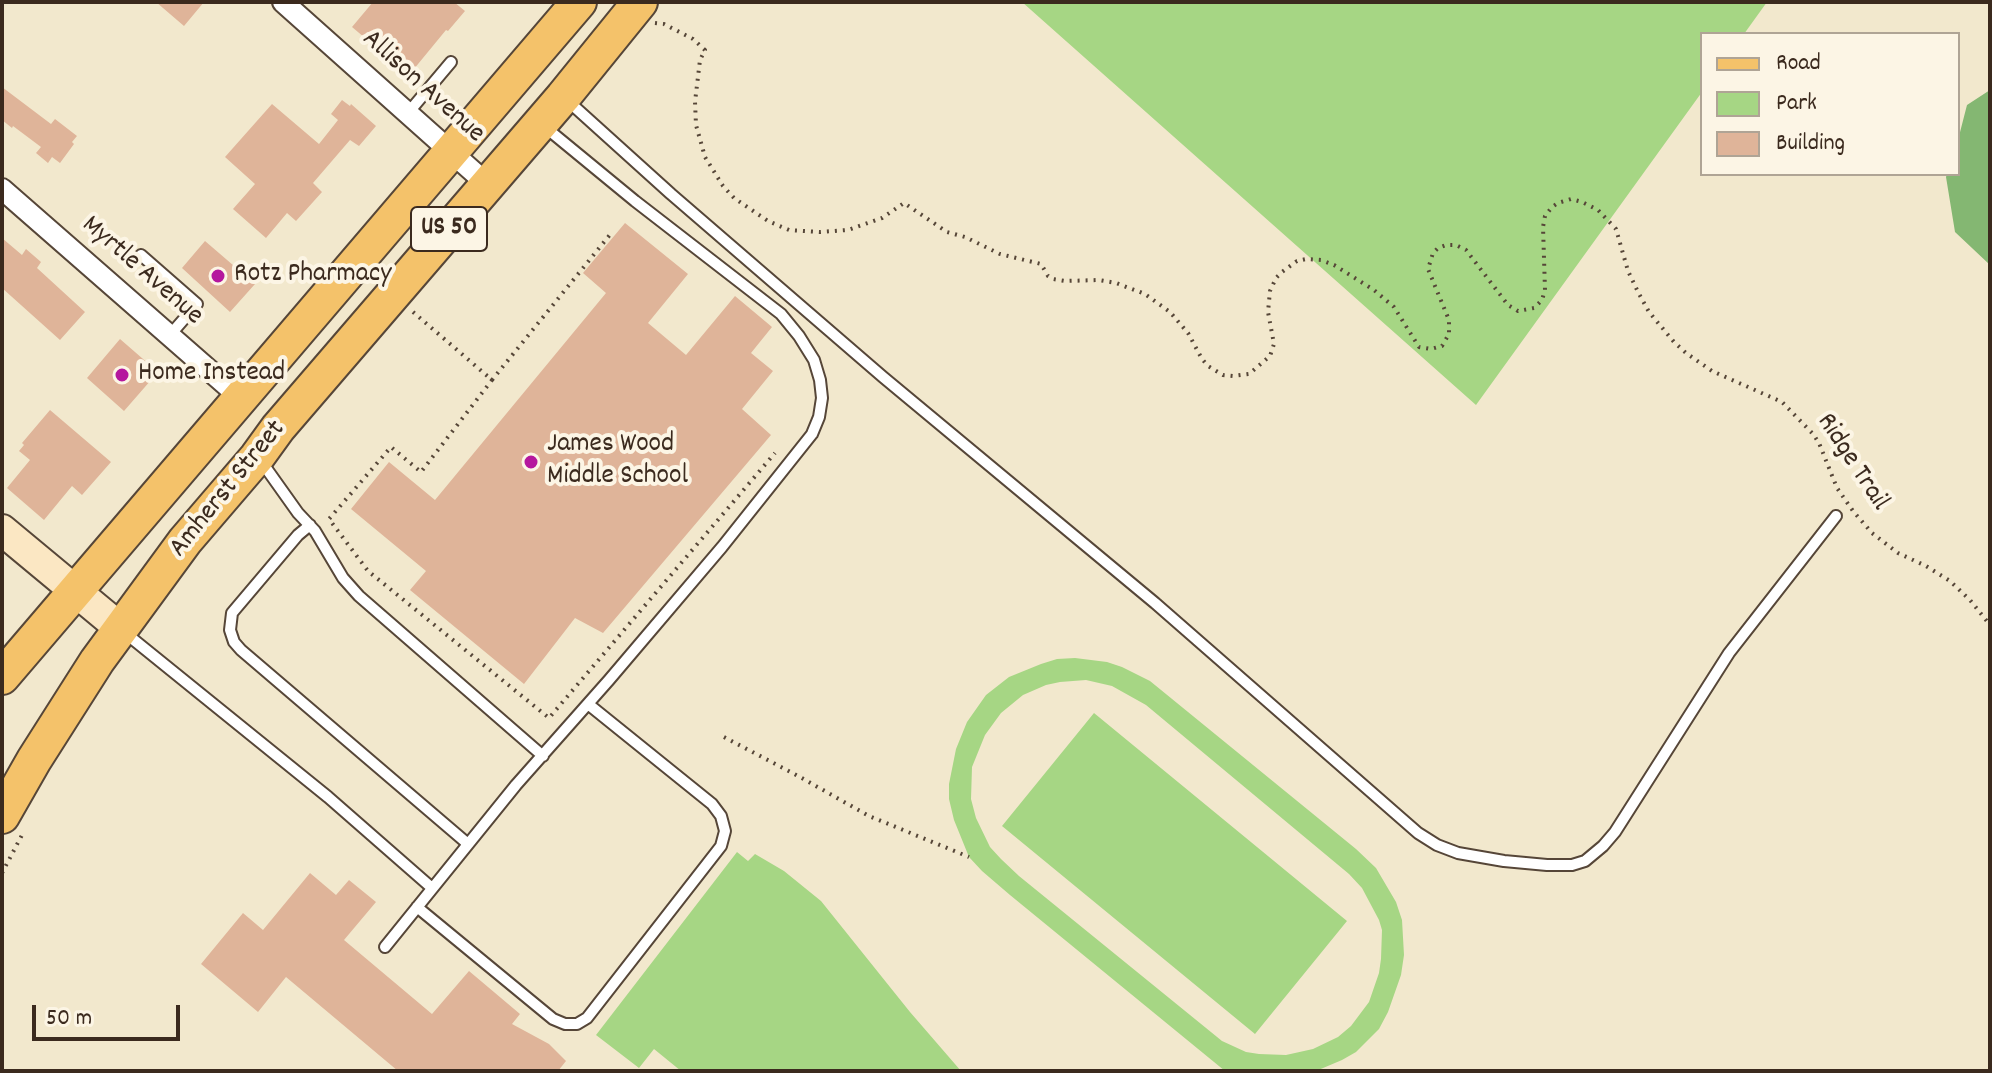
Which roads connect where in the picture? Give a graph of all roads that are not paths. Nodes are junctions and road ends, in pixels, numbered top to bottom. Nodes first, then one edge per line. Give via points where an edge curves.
1 (283, 2) edge
2 (579, 2) edge
3 (646, 12) edge
4 (551, 35) junction
5 (451, 62) dead end
6 (563, 97) junction
7 (408, 113) junction
8 (540, 123) junction
9 (451, 152) junction
10 (487, 184) junction
11 (2, 189) edge
12 (141, 255) dead end
13 (170, 335) junction
14 (241, 398) junction
15 (257, 457) junction
16 (212, 509) junction
17 (1836, 516) dead end
18 (310, 525) junction
19 (2, 530) edge
20 (75, 591) junction
21 (120, 628) junction
22 (2, 677) edge
23 (588, 704) junction
24 (543, 756) junction
25 (2, 816) edge
26 (468, 844) junction
27 (432, 888) junction
28 (417, 907) junction
29 (385, 947) dead end

1 - 7 street, Allison Avenue
2 - 4 main road, Amherst Street / US 50
3 - 6 main road, Amherst Street / US 50
4 - 8 main road via 525,88 526,104
4 - 9 main road, Amherst Street / US 50
5 - 7 lane
6 - 8 main road, Amherst Street / US 50
6 - 17 lane via 1418,833 1458,853 1572,865 1603,846 1729,653
7 - 9 street, Allison Avenue
8 - 10 main road, Amherst Street / US 50
8 - 23 lane via 781,314 814,360 822,398 812,434
9 - 10 street, Allison Avenue
9 - 14 main road, Amherst Street / US 50
10 - 15 main road, Amherst Street / US 50
11 - 13 street, Myrtle Avenue
12 - 13 lane via 197,304
13 - 14 street, Myrtle Avenue
14 - 16 main road via 258,408 260,419 235,457
14 - 20 main road, Amherst Street / US 50
15 - 16 main road, Amherst Street / US 50
15 - 18 lane
16 - 21 main road, Amherst Street / US 50
18 - 24 lane via 359,596
18 - 26 lane via 232,613 234,642
19 - 20 main road
20 - 21 main road
20 - 22 main road, Amherst Street / US 50
21 - 25 main road, Amherst Street / US 50
21 - 27 lane
23 - 24 lane
23 - 28 lane via 712,804 725,831 721,846 587,1018 577,1024 553,1019
24 - 26 lane
26 - 27 lane
27 - 28 lane
28 - 29 lane

